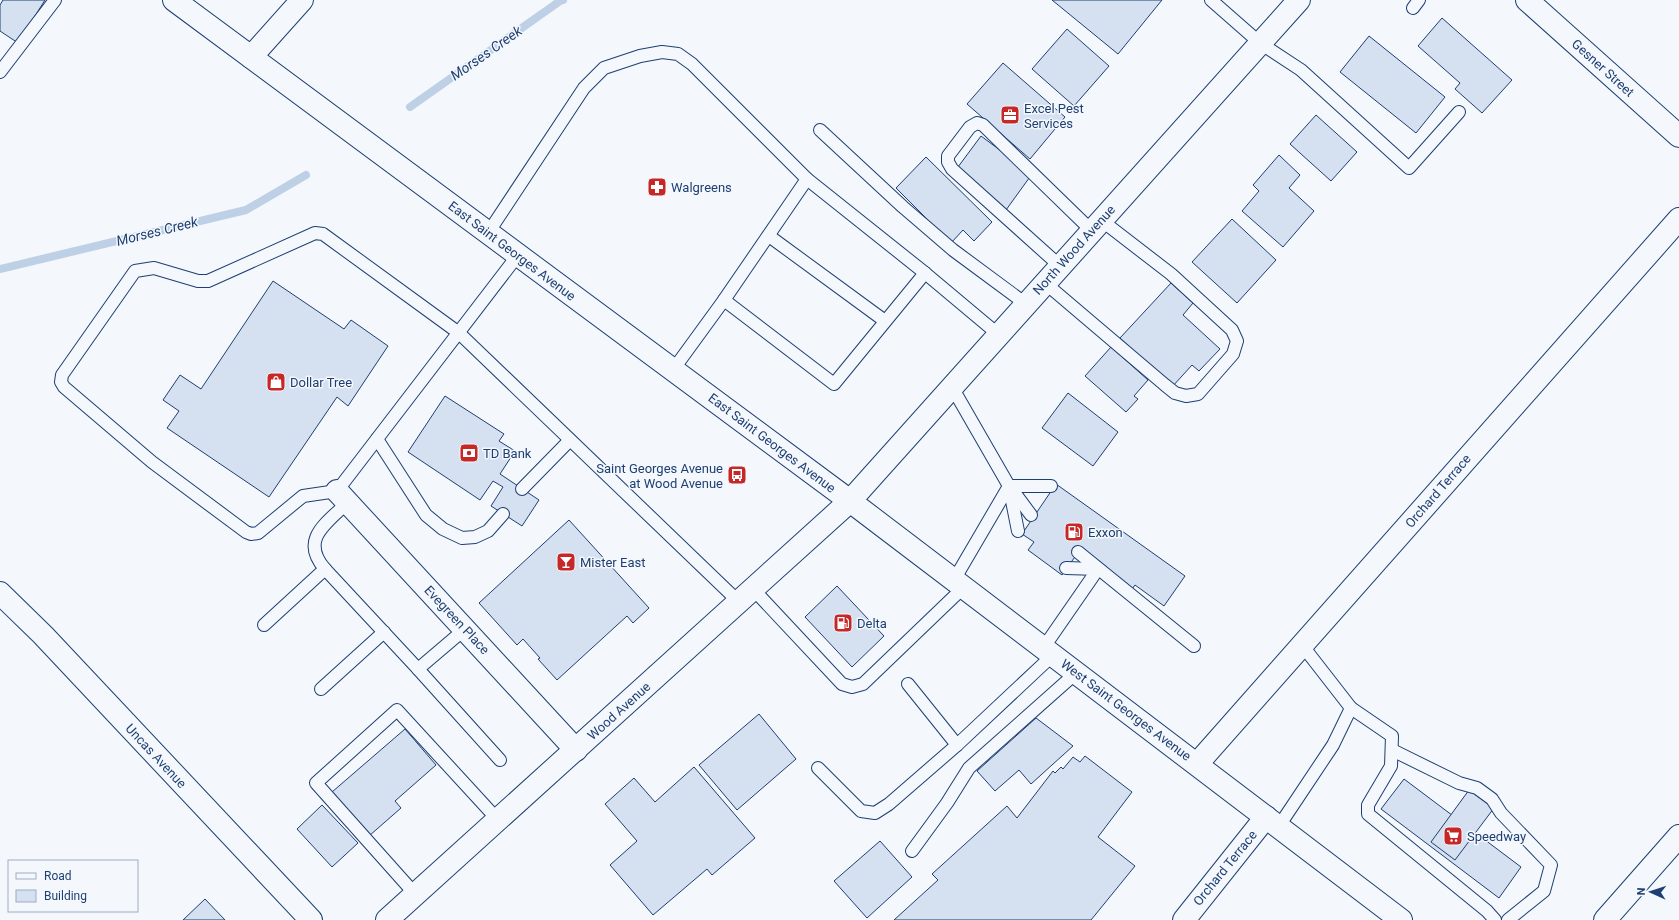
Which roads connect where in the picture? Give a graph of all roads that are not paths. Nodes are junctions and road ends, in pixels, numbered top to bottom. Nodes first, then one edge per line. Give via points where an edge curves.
1 (55, 0) edge
2 (174, 0) edge
3 (302, 0) edge
4 (1212, 0) edge
5 (1299, 0) edge
6 (1527, 0) edge
7 (1260, 43) junction
8 (251, 57) junction
9 (0, 72) edge
10 (1459, 112) dead end
11 (820, 130) dead end
12 (1679, 136) edge
13 (807, 179) junction
14 (1679, 219) edge
15 (1097, 225) junction
16 (488, 232) junction
17 (769, 236) junction
18 (518, 255) junction
19 (1060, 266) junction
20 (925, 273) junction
21 (1046, 283) junction
22 (724, 300) junction
23 (1026, 304) junction
24 (885, 321) junction
25 (459, 333) junction
26 (998, 335) junction
27 (673, 370) junction
28 (952, 387) junction
29 (377, 439) junction
30 (570, 440) junction
31 (1009, 486) junction
32 (1051, 486) dead end
33 (522, 489) dead end
34 (343, 497) junction
35 (850, 501) junction
36 (503, 514) dead end
37 (1031, 515) dead end
38 (1018, 531) dead end
39 (1078, 552) dead end
40 (1098, 567) junction
41 (1066, 568) dead end
42 (325, 569) junction
43 (959, 583) junction
44 (0, 593) edge
45 (746, 595) junction
46 (264, 624) dead end
47 (465, 629) junction
48 (384, 632) junction
49 (1302, 645) junction
50 (1194, 646) dead end
51 (1048, 651) junction
52 (418, 669) junction
53 (1076, 673) junction
54 (908, 684) dead end
55 (321, 689) dead end
56 (1351, 708) junction
57 (957, 745) junction
58 (576, 750) junction
59 (1392, 750) junction
60 (500, 760) dead end
61 (1197, 764) junction
62 (818, 768) dead end
63 (498, 820) junction
64 (1273, 822) junction
65 (1679, 836) edge
66 (912, 851) dead end
67 (415, 894) junction
68 (1607, 919) edge
69 (311, 920) edge
70 (387, 920) edge
71 (1184, 920) edge
72 (1401, 920) edge
73 (1495, 920) edge
74 (1508, 920) edge

1 - 9 lane
2 - 8 main road, East Saint Georges Avenue
3 - 8 main road
4 - 7 lane
5 - 7 main road, North Wood Avenue
6 - 12 main road, Gesner Street
7 - 10 lane via 1301,70 1409,168
7 - 15 main road, North Wood Avenue
8 - 16 main road, East Saint Georges Avenue
11 - 23 lane via 953,250
13 - 16 lane via 692,64 678,54 662,52 604,68 584,88
13 - 17 lane
13 - 20 lane
14 - 49 main road, Orchard Terrace
15 - 19 main road, North Wood Avenue
15 - 19 lane via 983,125 977,123 970,127 948,156 952,169
15 - 21 lane via 1171,274 1232,330 1237,341 1233,354 1198,394 1186,396 1165,385
16 - 18 main road, East Saint Georges Avenue
17 - 22 lane
17 - 24 lane
18 - 25 lane
18 - 27 main road, East Saint Georges Avenue
19 - 21 main road, North Wood Avenue
20 - 24 lane
20 - 26 lane
21 - 23 main road, North Wood Avenue
22 - 24 lane via 834,384
22 - 27 lane
23 - 26 main road, North Wood Avenue
25 - 29 lane
25 - 30 lane
25 - 34 lane via 323,234 315,233 208,281 198,281 154,268 135,271 62,375 61,382 64,387 127,441 246,532 258,533 303,496
26 - 28 main road, North Wood Avenue
27 - 35 main road, East Saint Georges Avenue
28 - 31 lane
28 - 35 main road, North Wood Avenue
29 - 34 lane
29 - 36 lane via 426,516 443,529 462,538 475,537 488,531
30 - 33 lane
30 - 45 lane
31 - 32 lane
31 - 37 lane
31 - 38 lane
31 - 43 lane
34 - 42 lane via 314,541 314,550
34 - 47 main road, Evegreen Place
35 - 43 main road, West Saint Georges Avenue
35 - 45 main road, Wood Avenue
39 - 40 lane
40 - 41 lane
40 - 50 lane
40 - 51 lane
42 - 46 lane
42 - 48 lane
43 - 45 lane via 863,684 852,687 842,684
43 - 51 main road, West Saint Georges Avenue
44 - 69 main road, Uncas Avenue via 43,635
45 - 58 main road, Wood Avenue
47 - 52 lane
47 - 58 main road, Evegreen Place
48 - 52 lane
48 - 55 lane
49 - 56 lane
49 - 61 main road, Orchard Terrace
51 - 53 main road, West Saint Georges Avenue
51 - 57 lane
52 - 60 lane
53 - 61 main road, West Saint Georges Avenue
53 - 66 lane via 969,768
54 - 57 lane
56 - 59 lane via 1392,736
56 - 64 lane via 1333,745
57 - 62 lane via 889,804 875,813 861,811
58 - 63 main road, Wood Avenue
59 - 73 lane via 1391,766 1368,805 1368,814 1487,910
59 - 74 lane via 1459,783 1477,788 1492,800 1551,866 1544,891
61 - 64 main road, West Saint Georges Avenue
63 - 67 main road, Wood Avenue
63 - 67 lane via 397,710 316,783
64 - 71 main road, Orchard Terrace
64 - 72 main road, West Saint Georges Avenue
65 - 68 main road
67 - 70 main road, Wood Avenue

